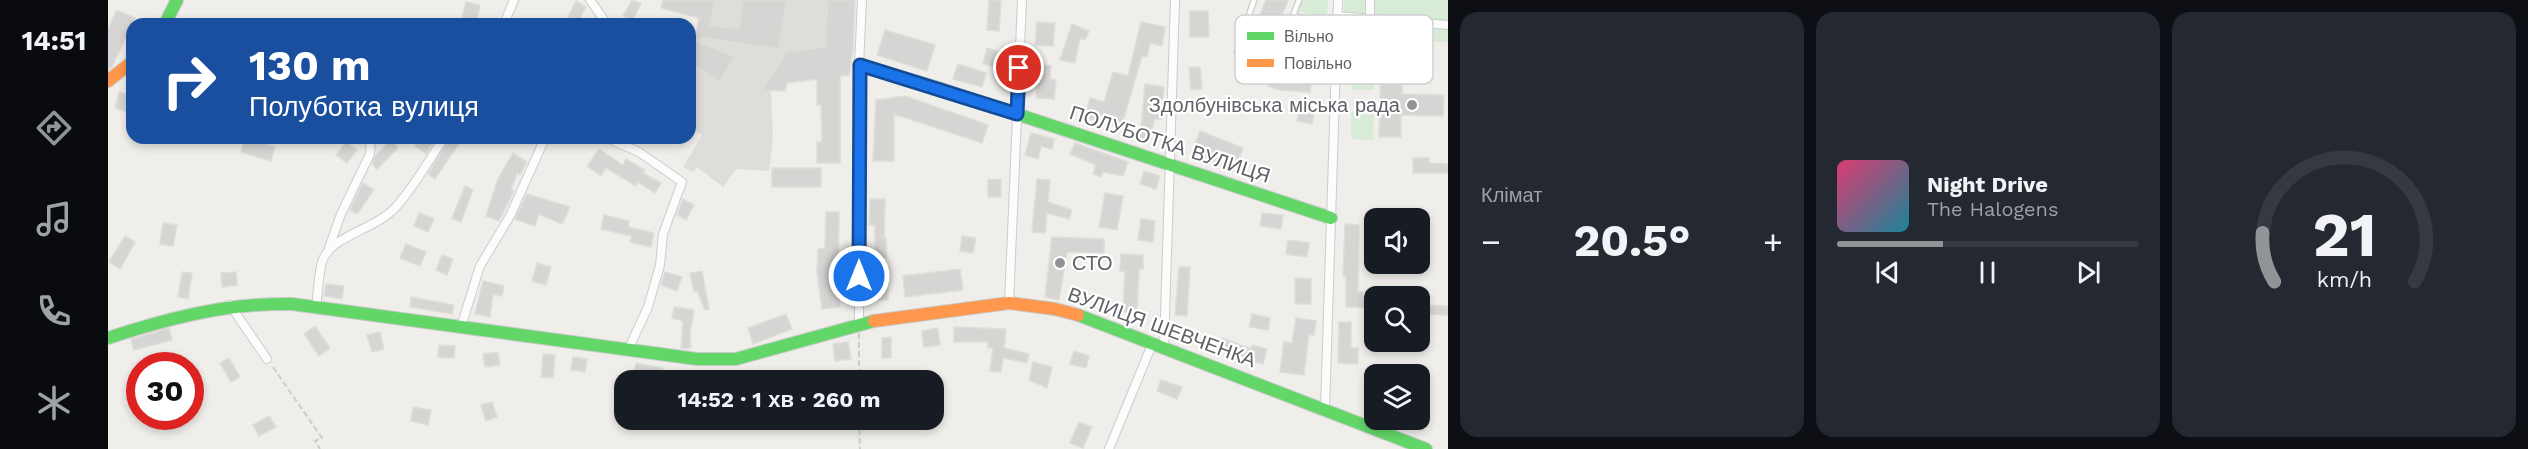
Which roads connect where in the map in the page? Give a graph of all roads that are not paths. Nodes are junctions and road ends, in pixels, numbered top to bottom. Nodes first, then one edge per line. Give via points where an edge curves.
1 (177, 0) edge
2 (514, 0) edge
3 (590, 0) edge
4 (862, 0) edge
5 (1022, 0) edge
6 (1175, 0) edge
7 (1254, 0) edge
8 (1299, 0) edge
9 (1338, 0) edge
10 (1249, 15) edge
11 (1293, 15) edge
12 (1337, 15) edge
13 (168, 18) edge
14 (506, 18) edge
15 (603, 18) edge
16 (1433, 23) edge
17 (1448, 25) edge
18 (860, 65) junction
19 (126, 67) edge
20 (108, 81) edge
21 (1336, 84) edge
22 (1017, 114) junction
23 (371, 144) edge
24 (440, 144) edge
25 (542, 144) edge
26 (621, 144) edge
27 (1171, 165) junction
28 (1331, 218) junction
29 (328, 251) junction
30 (1009, 303) junction
31 (230, 305) junction
32 (316, 308) junction
33 (859, 323) junction
34 (461, 327) junction
35 (108, 338) edge
36 (1158, 345) junction
37 (628, 350) junction
38 (267, 359) road end
39 (1325, 409) junction
40 (1109, 449) edge
41 (1426, 449) edge

1 - 13 main road
2 - 14 street
3 - 15 street
4 - 18 street
5 - 22 street
6 - 27 street
7 - 10 lane
8 - 11 lane
9 - 12 street
16 - 17 street
18 - 22 main road, ПОЛУБОТКА ВУЛИЦЯ
18 - 33 street
19 - 20 main road
21 - 28 street
22 - 27 main road, ПОЛУБОТКА ВУЛИЦЯ
22 - 30 street
23 - 29 street via 370,154
24 - 29 street via 394,208 375,225 334,243
25 - 34 street via 510,216 480,266
26 - 37 street via 682,182 663,234 660,265 648,308
27 - 28 main road, ПОЛУБОТКА ВУЛИЦЯ
27 - 36 street
28 - 39 street
29 - 32 street
30 - 33 main road, ВУЛИЦЯ ШЕВЧЕНКА
30 - 36 main road, ВУЛИЦЯ ШЕВЧЕНКА via 1055,309 1095,320
31 - 32 main road, ВУЛИЦЯ ШЕВЧЕНКА
31 - 35 main road, ВУЛИЦЯ ШЕВЧЕНКА via 180,314
31 - 38 street
32 - 34 main road, ВУЛИЦЯ ШЕВЧЕНКА
33 - 37 main road, ВУЛИЦЯ ШЕВЧЕНКА via 736,359 697,359
34 - 37 main road, ВУЛИЦЯ ШЕВЧЕНКА
36 - 39 main road, ВУЛИЦЯ ШЕВЧЕНКА
36 - 40 street
39 - 41 main road, ВУЛИЦЯ ШЕВЧЕНКА

